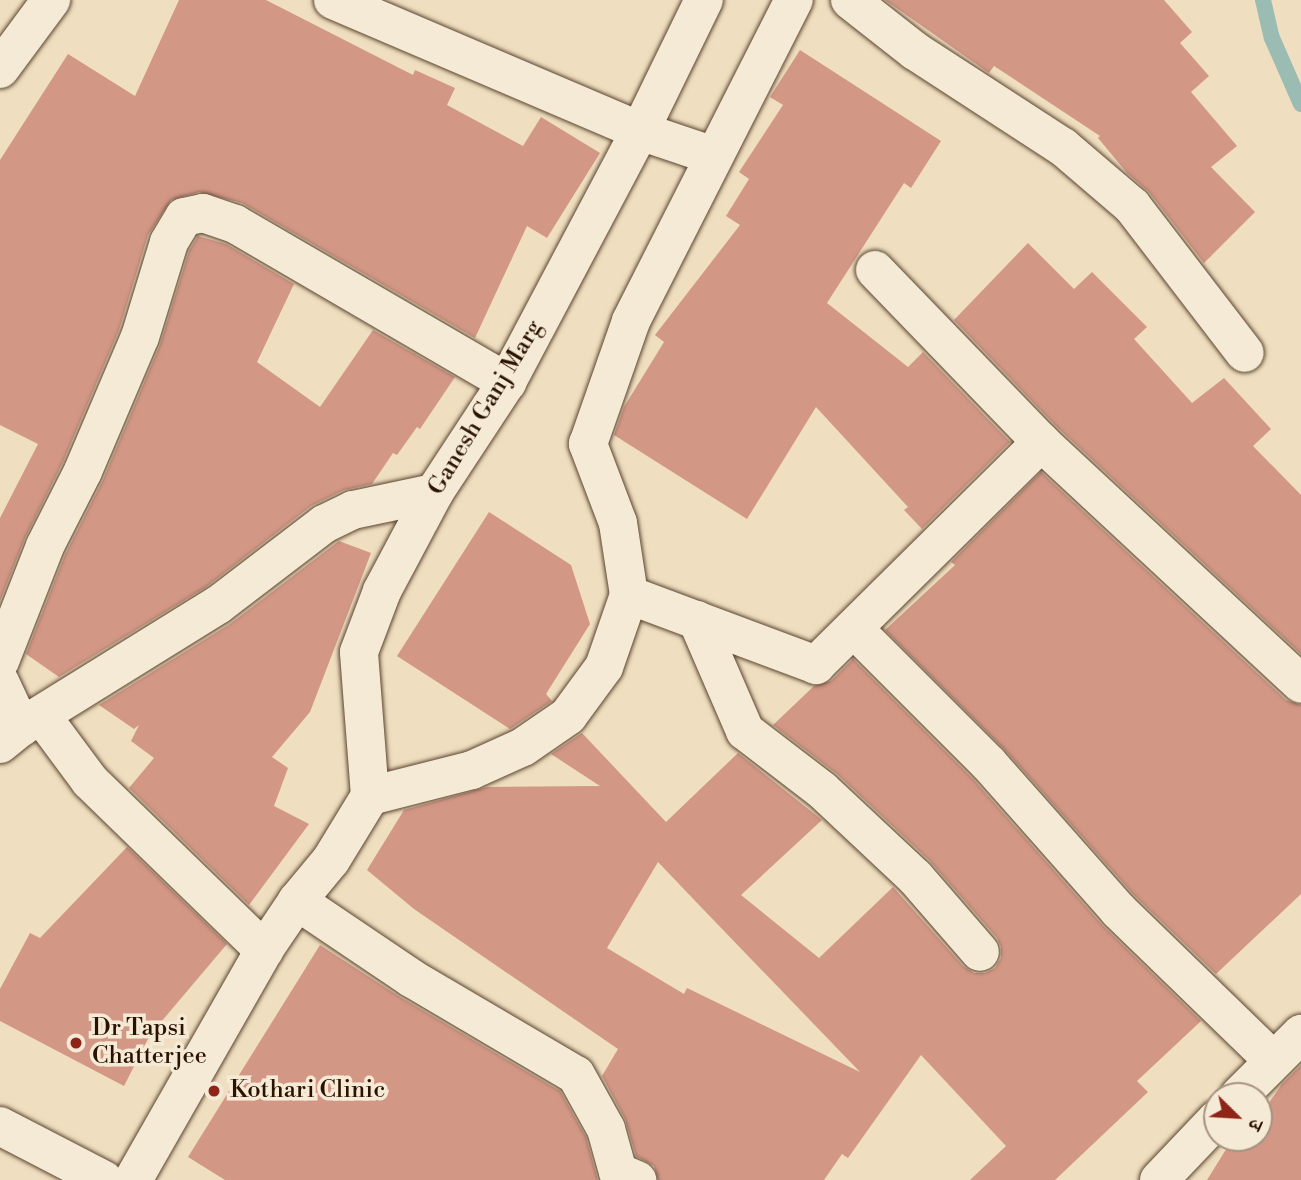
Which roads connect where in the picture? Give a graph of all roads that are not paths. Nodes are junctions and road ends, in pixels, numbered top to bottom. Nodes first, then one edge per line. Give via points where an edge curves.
1 (51, 0) edge
2 (333, 0) edge
3 (704, 0) edge
4 (794, 0) edge
5 (849, 0) edge
6 (0, 69) edge
7 (640, 131) junction
8 (715, 156) junction
9 (874, 270) dead end
10 (1245, 353) dead end
11 (507, 382) junction
12 (1041, 442) junction
13 (435, 493) junction
14 (629, 595) junction
15 (697, 620) junction
16 (854, 629) junction
17 (0, 661) edge
18 (0, 682) edge
19 (1301, 684) edge
20 (21, 729) edge
21 (370, 796) junction
22 (297, 901) junction
23 (264, 950) junction
24 (980, 952) dead end
25 (1301, 1034) edge
26 (1273, 1059) junction
27 (1251, 1082) edge
28 (0, 1126) edge
29 (1203, 1134) edge
30 (104, 1180) edge
31 (133, 1180) edge
32 (637, 1180) edge
33 (1159, 1180) edge

1 - 6 street
2 - 7 street
3 - 7 street, Ganesh Ganj Marg
4 - 8 street
5 - 10 street via 915,51 1063,147 1132,206
7 - 8 street
7 - 11 street, Ganesh Ganj Marg
8 - 14 street via 631,321 588,444 618,523
9 - 12 street
11 - 13 street, Ganesh Ganj Marg
11 - 17 street via 235,224 203,213 184,217 169,242 140,337 83,471 45,546
12 - 16 street
12 - 19 street
13 - 20 street via 353,510 324,524 218,606
13 - 21 street, Ganesh Ganj Marg via 382,591 359,652
14 - 15 street
14 - 21 street via 604,667 568,716 523,747 472,770
15 - 16 street via 816,665
15 - 24 street via 746,731 822,790 915,877
16 - 26 street via 989,764 1118,910
18 - 20 street
20 - 23 street via 90,781
21 - 22 street via 331,860
22 - 23 street
22 - 32 street via 411,978 576,1075 606,1129 618,1172
23 - 31 street
25 - 26 street
26 - 27 street
28 - 30 street
29 - 33 street

